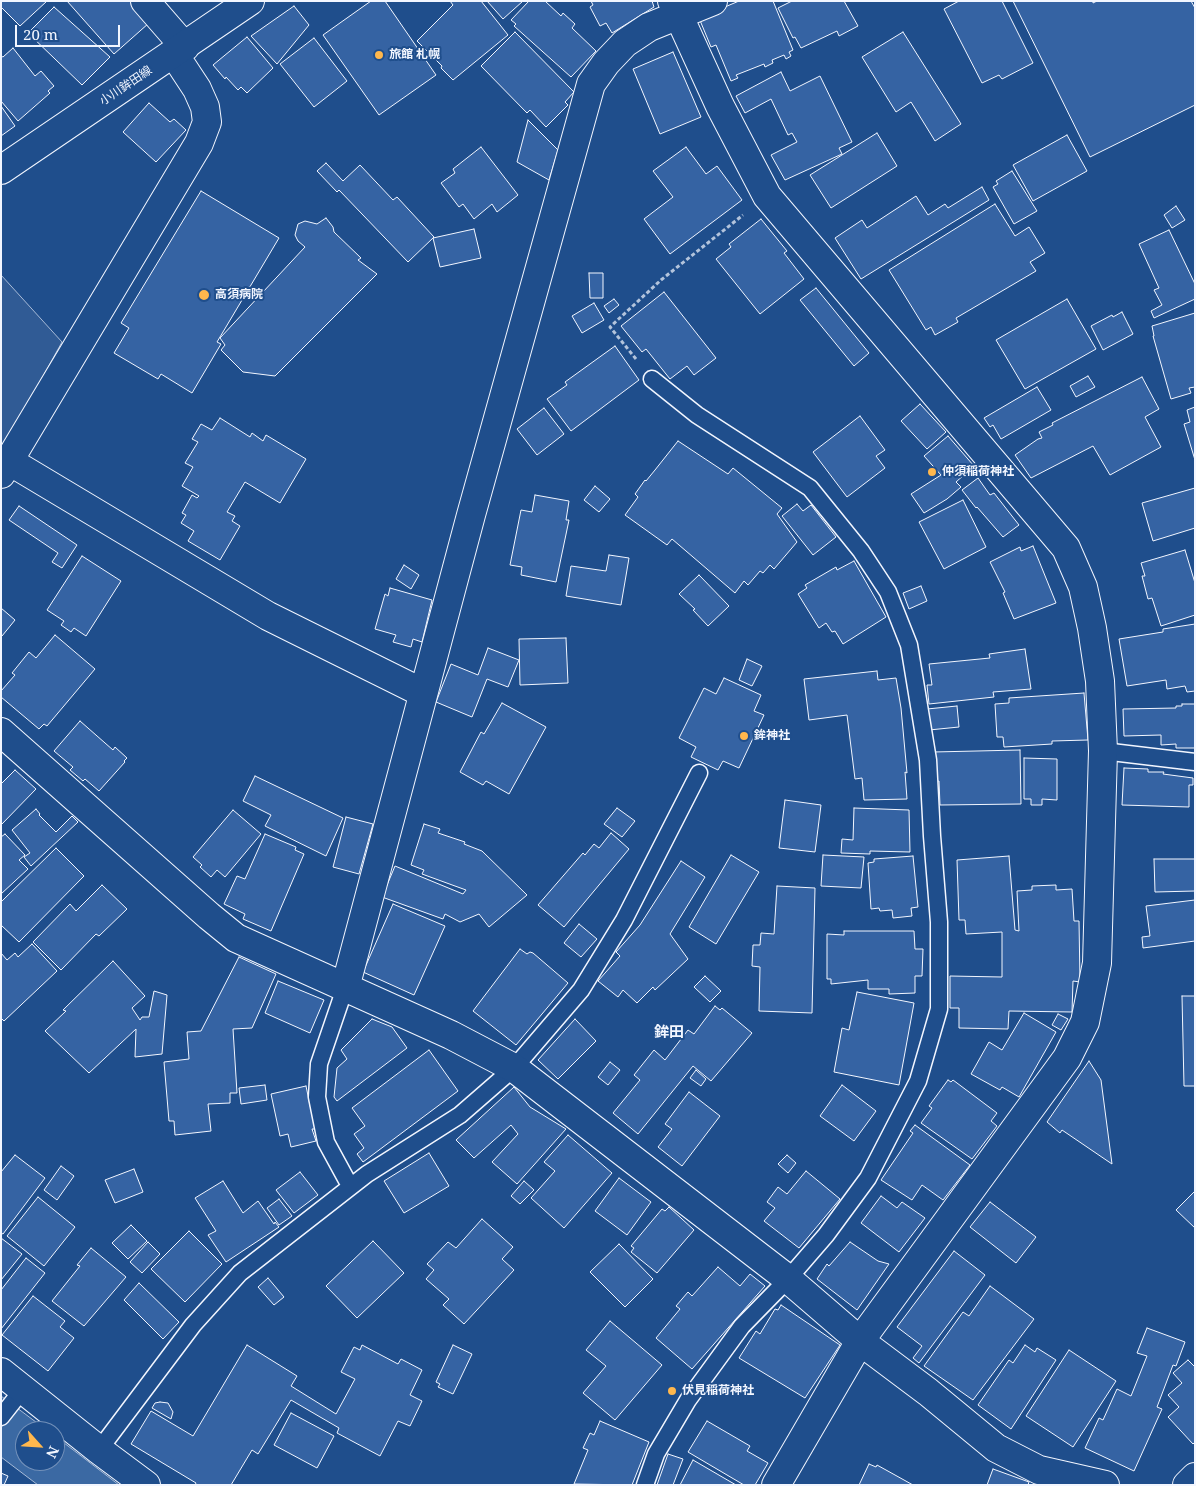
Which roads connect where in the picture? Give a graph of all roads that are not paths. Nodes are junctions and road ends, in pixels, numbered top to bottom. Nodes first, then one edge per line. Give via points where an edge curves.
1 (145, 1) edge
2 (250, 1) edge
3 (713, 1) edge
4 (675, 8) edge
5 (179, 50) junction
6 (1, 170) edge
7 (652, 379) road end
8 (5, 468) edge
9 (423, 693) junction
10 (1, 732) edge
11 (1103, 751) junction
12 (1195, 762) edge
13 (699, 774) dead end
14 (345, 988) junction
15 (514, 1068) junction
16 (350, 1186) junction
17 (788, 1279) junction
18 (860, 1341) junction
19 (1, 1372) edge
20 (21, 1392) junction
21 (1, 1417) edge
22 (99, 1450) junction
23 (1195, 1477) edge
24 (146, 1485) edge
25 (645, 1485) edge
26 (776, 1485) edge
27 (1105, 1485) edge
28 (1188, 1485) edge

1 - 5 street
2 - 5 street, 小川鉾田線
3 - 4 street
4 - 9 street via 625,44 591,84
4 - 11 street via 720,106 768,196 1066,548 1083,587 1092,628 1100,681
5 - 6 street, 小川鉾田線
5 - 8 street via 205,107 207,122 198,144
7 - 17 lane via 697,415 810,488 861,551 888,592 909,644 928,760 939,922 939,1009 918,1081 868,1178
8 - 9 street via 268,616
9 - 14 street
10 - 14 street via 236,938
11 - 12 lane
11 - 18 street via 1097,963 1085,1022 1067,1058
13 - 15 lane via 624,920 581,990
14 - 15 street via 451,1035
14 - 16 lane via 319,1064 317,1097 326,1142
15 - 16 lane via 460,1114
15 - 17 street
16 - 22 lane via 240,1273 193,1325
17 - 18 street
17 - 25 lane via 742,1326 688,1400 656,1454
18 - 26 street
18 - 27 street via 996,1448 1039,1470
19 - 20 street
20 - 21 lane
20 - 22 street
22 - 24 street
23 - 28 street

